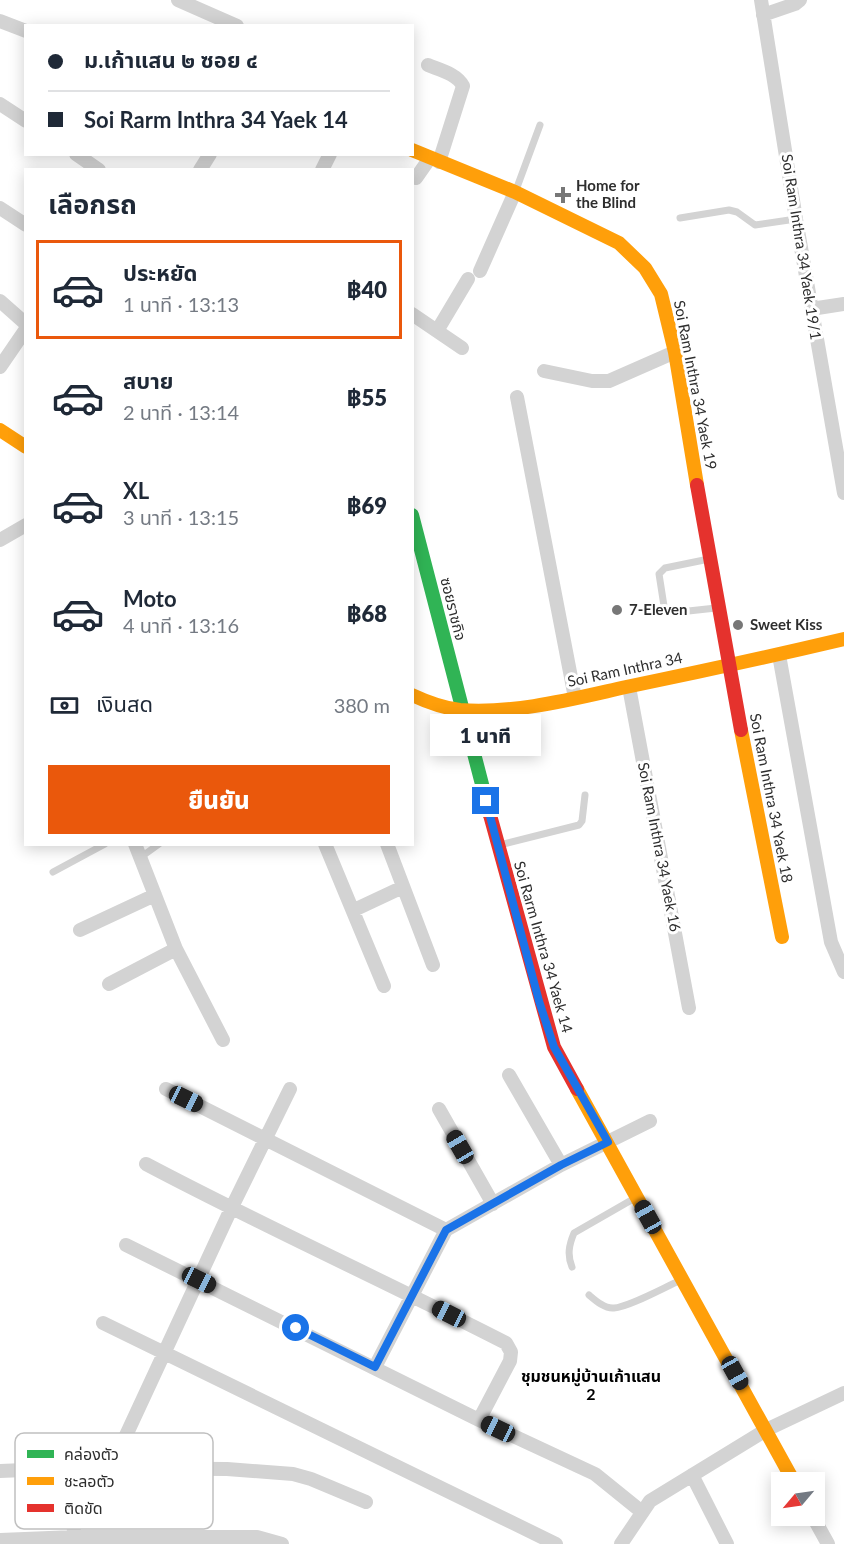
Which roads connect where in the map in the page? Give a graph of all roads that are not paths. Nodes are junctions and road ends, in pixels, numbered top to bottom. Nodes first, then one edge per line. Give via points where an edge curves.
1 (178, 0) edge
2 (761, 0) edge
3 (800, 0) edge
4 (763, 15) junction
5 (0, 21) edge
6 (232, 24) edge
7 (24, 30) edge
8 (428, 65) dead end
9 (0, 104) edge
10 (24, 120) edge
11 (540, 125) dead end
12 (414, 151) edge
13 (79, 156) edge
14 (435, 160) junction
15 (96, 168) edge
16 (416, 178) dead end
17 (515, 192) junction
18 (0, 208) edge
19 (680, 218) dead end
20 (796, 219) junction
21 (24, 224) edge
22 (0, 301) edge
23 (844, 304) edge
24 (811, 309) junction
25 (414, 315) edge
26 (24, 322) edge
27 (437, 331) junction
28 (24, 332) edge
29 (462, 348) dead end
30 (675, 352) junction
31 (0, 367) edge
32 (544, 371) dead end
33 (517, 397) dead end
34 (0, 430) edge
35 (24, 446) edge
36 (844, 493) edge
37 (414, 523) edge
38 (24, 526) edge
39 (0, 540) edge
40 (711, 558) junction
41 (719, 608) junction
42 (844, 639) edge
43 (779, 655) junction
44 (728, 666) junction
45 (629, 687) junction
46 (414, 696) edge
47 (575, 698) junction
48 (462, 710) junction
49 (585, 795) dead end
50 (101, 846) edge
51 (153, 846) edge
52 (326, 846) edge
53 (388, 846) edge
54 (498, 846) junction
55 (138, 851) edge
56 (53, 872) dead end
57 (403, 887) junction
58 (154, 895) junction
59 (354, 910) junction
60 (80, 930) dead end
61 (782, 937) dead end
62 (838, 939) edge
63 (176, 950) junction
64 (433, 965) dead end
65 (844, 972) edge
66 (109, 984) dead end
67 (384, 986) dead end
68 (689, 1008) dead end
69 (223, 1040) dead end
70 (509, 1075) dead end
71 (166, 1089) dead end
72 (290, 1089) dead end
73 (439, 1109) dead end
74 (650, 1121) dead end
75 (265, 1138) junction
76 (608, 1142) junction
77 (146, 1164) dead end
78 (561, 1165) junction
79 (637, 1197) junction
80 (493, 1204) junction
81 (231, 1209) junction
82 (446, 1230) junction
83 (126, 1245) dead end
84 (572, 1267) dead end
85 (683, 1279) junction
86 (199, 1280) junction
87 (411, 1295) junction
88 (589, 1295) dead end
89 (103, 1323) dead end
90 (164, 1353) junction
91 (375, 1367) junction
92 (844, 1393) edge
93 (479, 1420) junction
94 (766, 1430) junction
95 (127, 1433) edge
96 (213, 1469) edge
97 (15, 1470) edge
98 (0, 1471) edge
99 (789, 1472) edge
100 (692, 1475) junction
101 (366, 1502) dead end
102 (642, 1512) junction
103 (818, 1526) edge
104 (0, 1540) edge
105 (74, 1540) edge
106 (282, 1544) edge
107 (556, 1544) edge
108 (621, 1544) edge
109 (727, 1544) edge
110 (828, 1544) edge

1 - 6 street
2 - 4 street, Soi Ram Inthra 34 Yaek 19/1
3 - 4 street
4 - 20 street, Soi Ram Inthra 34 Yaek 19/1
5 - 7 street
8 - 14 street via 454,77 463,86
9 - 10 street
11 - 17 lane
12 - 14 street, Soi Ram Inthra 34 Yaek 19
13 - 15 street
14 - 16 street
14 - 17 street, Soi Ram Inthra 34 Yaek 19
17 - 27 street via 474,275
17 - 30 street, Soi Ram Inthra 34 Yaek 19 via 619,243 645,268 661,294
18 - 21 street
19 - 20 lane via 729,210 755,225
20 - 24 street, Soi Ram Inthra 34 Yaek 19/1
22 - 26 street
23 - 24 street
24 - 36 street, Soi Ram Inthra 34 Yaek 19/1
25 - 27 street
27 - 29 street
28 - 31 street
30 - 32 street via 609,381
30 - 40 street, Soi Ram Inthra 34 Yaek 19
33 - 47 street
34 - 35 street
37 - 48 street, ซอยราชกิจ
38 - 39 street
40 - 41 street, Soi Ram Inthra 34 Yaek 19
40 - 41 lane via 660,571 664,606 673,613
41 - 44 street, Soi Ram Inthra 34 Yaek 19
42 - 43 street, Soi Ram Inthra 34
43 - 44 street, Soi Ram Inthra 34
43 - 62 street
44 - 45 street, Soi Ram Inthra 34
44 - 61 street, Soi Ram Inthra 34 Yaek 18
45 - 47 street, Soi Ram Inthra 34
45 - 68 street, Soi Ram Inthra 34 Yaek 16
46 - 48 street, Soi Ram Inthra 34
47 - 48 street, Soi Ram Inthra 34
48 - 54 street, Soi Rarm Inthra 34 Yaek 14
49 - 54 lane via 579,825
50 - 56 lane
51 - 55 lane
52 - 59 street
53 - 57 street
54 - 76 street, Soi Rarm Inthra 34 Yaek 14 via 554,1047
55 - 58 street
57 - 59 street
57 - 64 street
58 - 60 street
58 - 63 street
59 - 67 street
62 - 65 street
63 - 66 street
63 - 69 street
70 - 78 street
71 - 75 street
72 - 75 street
73 - 80 street
74 - 76 street
75 - 81 street
75 - 82 street
76 - 78 street
76 - 79 street, Soi Rarm Inthra 34 Yaek 14
77 - 81 street
78 - 80 street
79 - 84 lane via 574,1233 568,1258
79 - 85 street, Soi Rarm Inthra 34 Yaek 14
80 - 82 street
81 - 86 street
81 - 87 street
82 - 87 street
83 - 86 street
85 - 88 lane via 612,1309
85 - 94 street, Soi Rarm Inthra 34 Yaek 14
86 - 90 street
86 - 91 street
87 - 91 street
87 - 93 street via 506,1343 511,1352
89 - 90 street
90 - 95 street
90 - 107 street
91 - 93 street
92 - 94 street
93 - 102 street via 596,1474
94 - 99 street, Soi Rarm Inthra 34 Yaek 14
94 - 100 street
96 - 101 street via 293,1474
97 - 98 street
100 - 102 street via 650,1501
100 - 109 street
102 - 108 street
103 - 110 street
104 - 105 street
105 - 106 street via 256,1537

